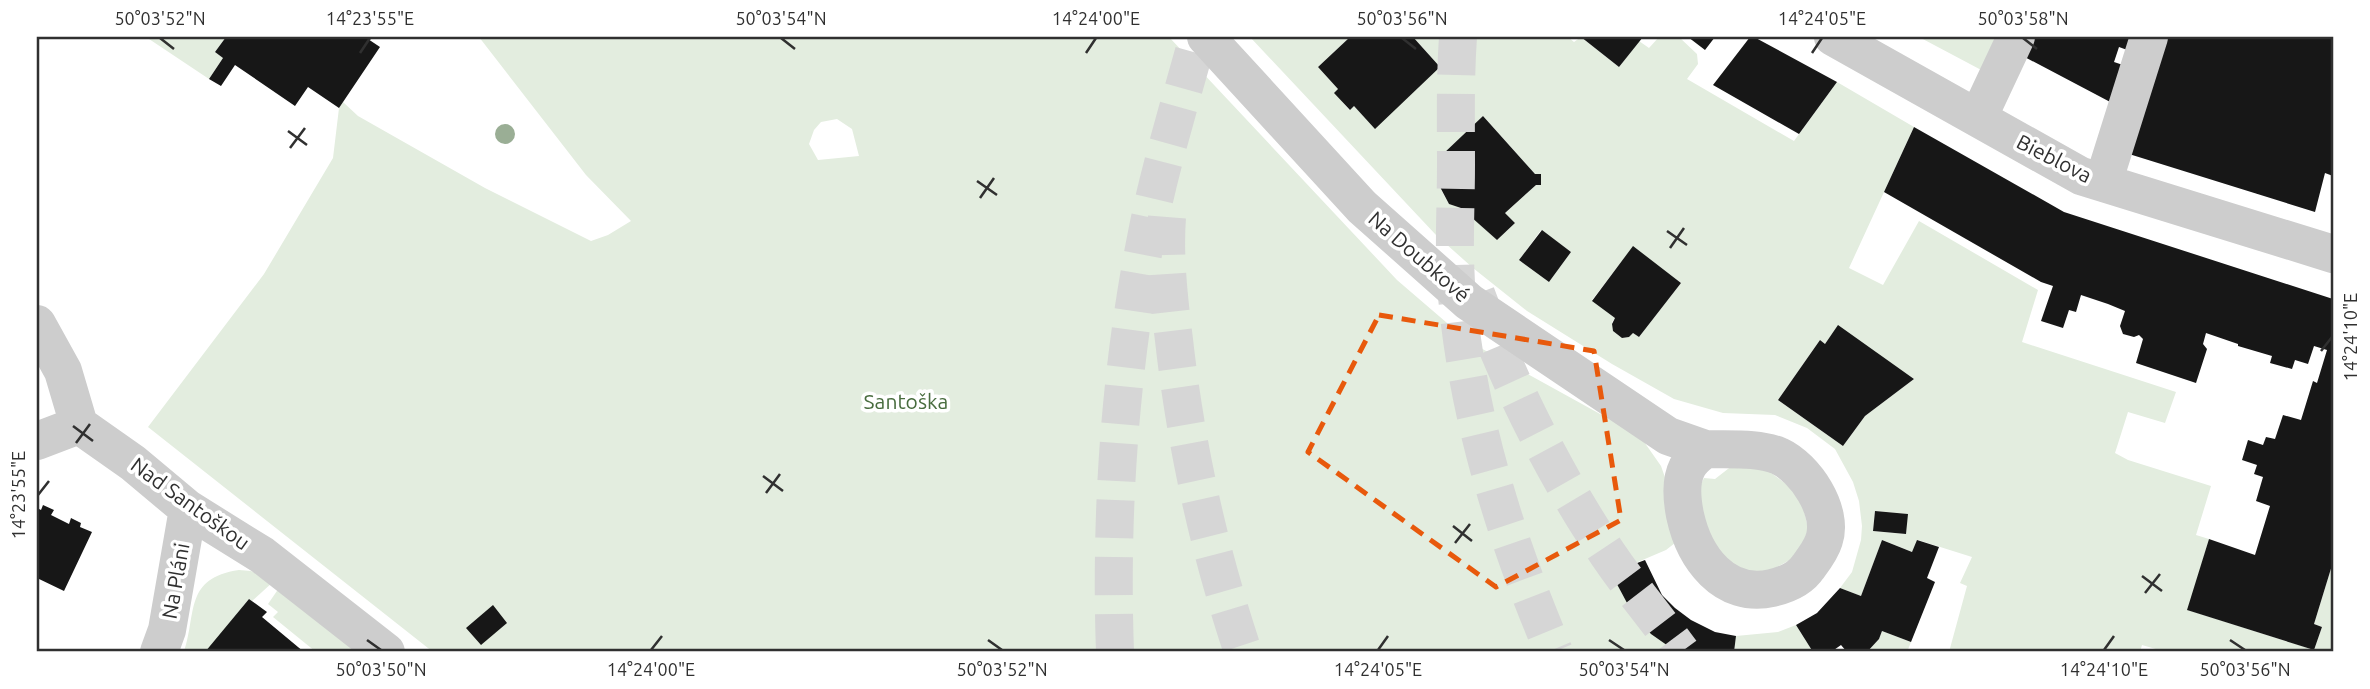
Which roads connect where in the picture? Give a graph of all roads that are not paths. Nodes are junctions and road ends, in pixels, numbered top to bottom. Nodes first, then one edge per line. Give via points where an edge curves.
1 (1206, 37) edge
2 (1833, 37) edge
3 (2016, 37) edge
4 (2149, 37) edge
5 (1978, 118) junction
6 (2103, 183) junction
7 (2333, 254) edge
8 (37, 324) edge
9 (79, 425) junction
10 (37, 441) edge
11 (1695, 459) dead end
12 (188, 509) junction
13 (159, 652) edge
14 (386, 652) edge

1 - 11 street, Na Doubkové via 1362,207 1468,302 1668,436
2 - 5 street, Bieblova
3 - 5 street
4 - 6 street
5 - 6 street, Bieblova via 2081,176
6 - 7 street, Bieblova
8 - 9 street via 63,370
9 - 10 street
9 - 12 street, Nad Santoškou
12 - 13 street, Na Pláni
12 - 14 street, Nad Santoškou via 262,555

